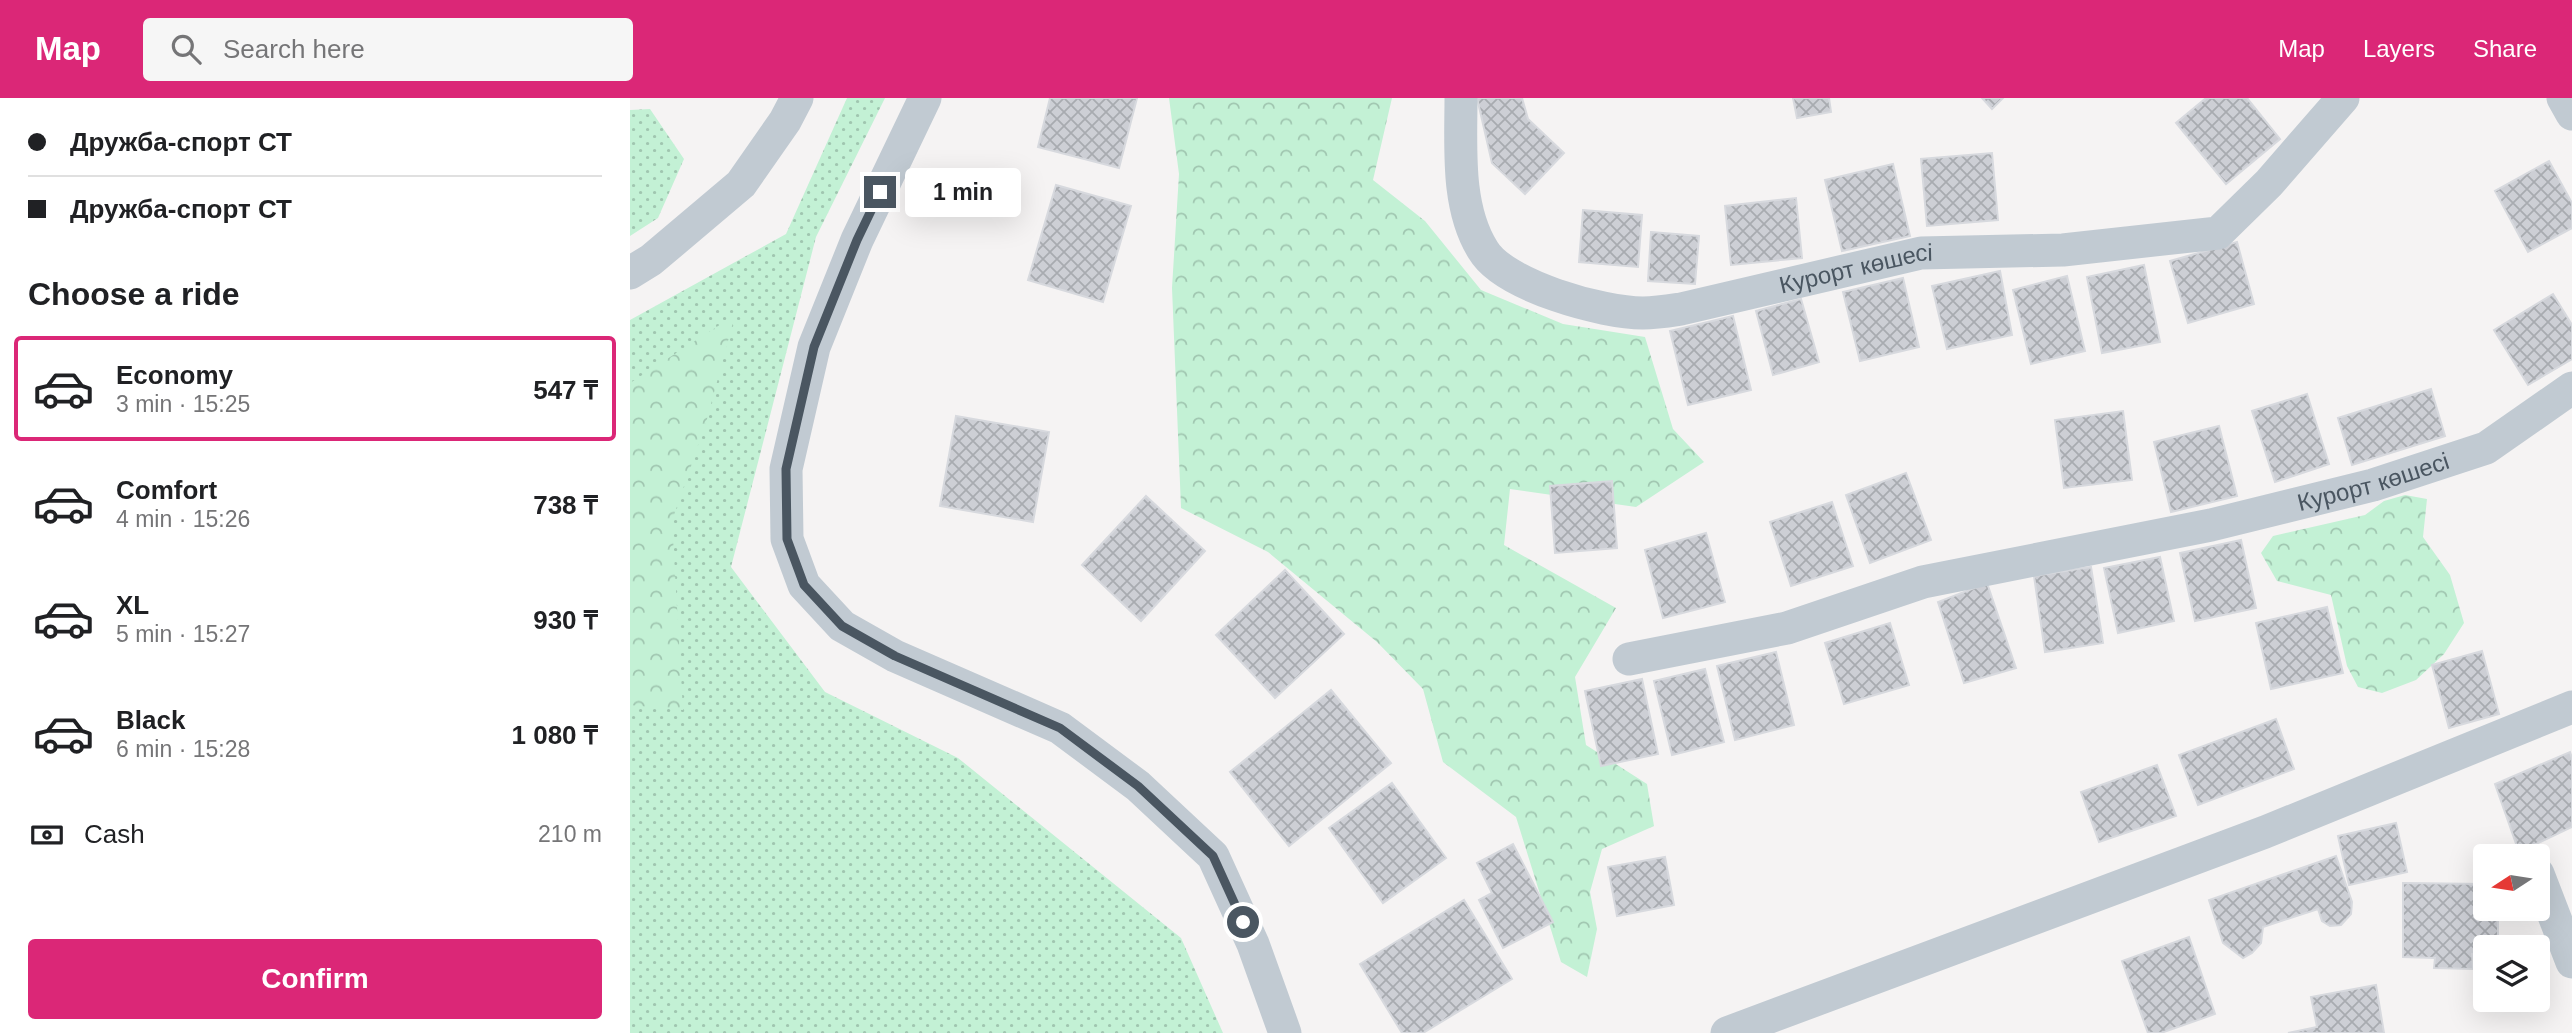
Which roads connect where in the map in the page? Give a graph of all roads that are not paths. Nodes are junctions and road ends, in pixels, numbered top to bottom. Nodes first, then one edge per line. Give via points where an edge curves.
1 (797, 98) edge
2 (925, 98) edge
3 (1461, 98) edge
4 (2343, 98) edge
5 (2563, 98) edge
6 (2572, 114) edge
7 (630, 273) edge
8 (2572, 388) edge
9 (1629, 659) dead end
10 (2572, 707) edge
11 (2550, 905) edge
12 (2572, 962) edge
13 (1285, 1033) edge
14 (1727, 1033) edge

1 - 7 street via 741,184 651,261
2 - 13 street via 857,240 814,347 786,469 787,539 804,585 842,626 895,656 1060,728 1138,786 1213,856 1253,944
3 - 4 street, Курорт көшесі via 1464,191 1483,252 1500,268 1533,286 1589,306 1643,313 1681,309 1921,253 2063,250 2218,233
5 - 6 street
8 - 9 street, Курорт көшесі via 2486,448 2373,485 2211,525 1923,582 1787,628
10 - 14 street via 2265,832
11 - 12 street

